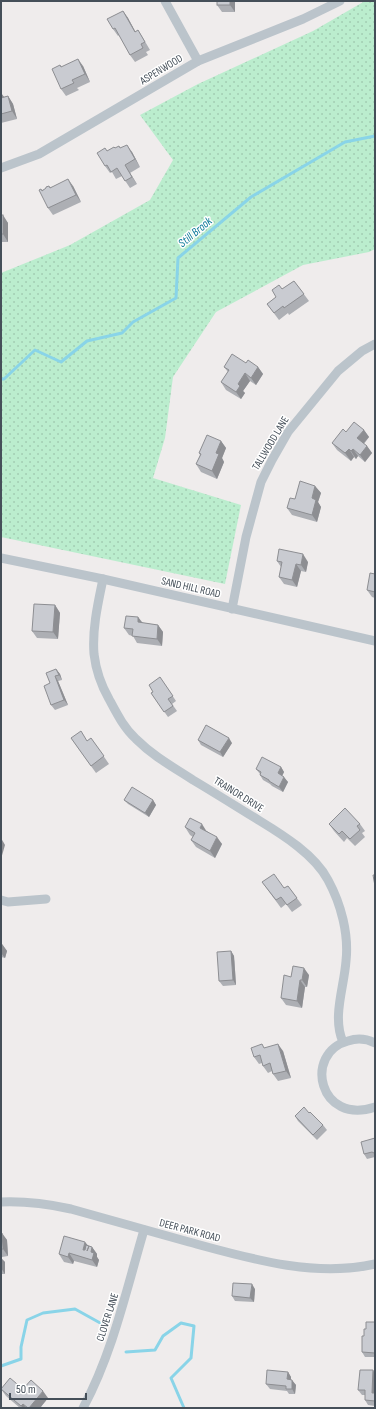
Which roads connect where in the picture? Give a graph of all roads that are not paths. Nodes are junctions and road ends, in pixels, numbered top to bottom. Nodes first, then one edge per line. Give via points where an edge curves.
1 (165, 1) edge
2 (340, 1) edge
3 (198, 61) junction
4 (1, 168) edge
5 (375, 344) edge
6 (1, 558) edge
7 (103, 579) junction
8 (232, 609) junction
9 (375, 641) edge
10 (46, 899) dead end
11 (1, 900) edge
12 (344, 1042) junction
13 (375, 1043) edge
14 (375, 1107) edge
15 (1, 1202) edge
16 (144, 1230) junction
17 (375, 1264) edge
18 (82, 1408) edge

1 - 3 street
2 - 3 street, ASPENWOOD via 303,19
3 - 4 street, ASPENWOOD via 39,154
5 - 8 street, TALLWOOD LANE via 362,351 338,371 288,432 272,460 261,482 246,537
6 - 7 street, SAND HILL ROAD
7 - 8 street, SAND HILL ROAD
7 - 12 street, TRAINOR DRIVE via 96,614 96,670 120,719 153,755 274,830 317,865 328,879 343,918 346,942 339,1022 339,1033
8 - 9 street, SAND HILL ROAD
10 - 11 street via 8,902
12 - 13 street via 363,1039
12 - 14 street via 326,1057 322,1068 325,1091 341,1107 352,1111 364,1111
15 - 16 street, DEER PARK ROAD via 15,1201 56,1206
16 - 17 street, DEER PARK ROAD via 287,1265 340,1268
16 - 18 street, CLOVER LANE via 110,1347

